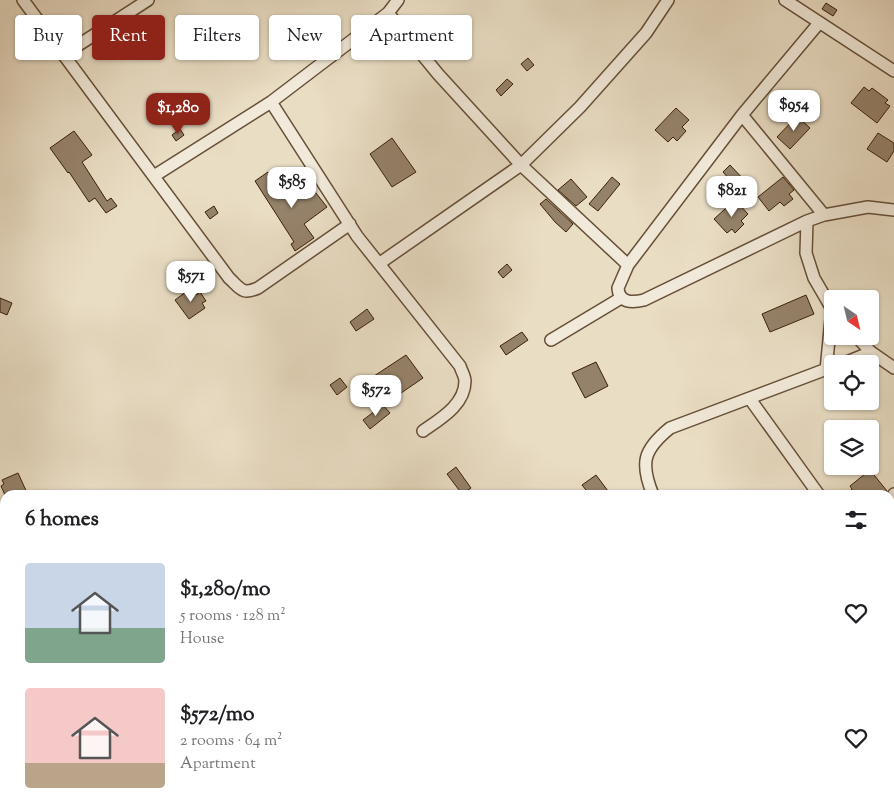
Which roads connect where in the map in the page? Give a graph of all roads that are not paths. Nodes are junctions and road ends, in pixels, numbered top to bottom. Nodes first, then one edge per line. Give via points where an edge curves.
1 (23, 0) edge
2 (148, 0) edge
3 (398, 0) edge
4 (785, 0) edge
5 (665, 1) edge
6 (388, 13) junction
7 (34, 15) edge
8 (819, 23) junction
9 (82, 43) edge
10 (67, 60) edge
11 (894, 71) edge
12 (271, 102) junction
13 (742, 114) junction
14 (521, 165) junction
15 (154, 176) junction
16 (894, 210) edge
17 (824, 214) junction
18 (807, 221) junction
19 (350, 224) junction
20 (380, 263) junction
21 (628, 266) junction
22 (824, 295) edge
23 (621, 298) junction
24 (552, 340) dead end
25 (864, 345) edge
26 (871, 352) junction
27 (864, 355) edge
28 (894, 368) edge
29 (824, 371) edge
30 (750, 399) junction
31 (423, 431) dead end
32 (651, 490) edge
33 (815, 490) edge

1 - 7 street
2 - 9 street
3 - 6 street
4 - 8 street
5 - 14 street via 646,33 580,107
6 - 12 street
6 - 14 street via 438,74
8 - 11 street
8 - 13 street
10 - 15 street
12 - 15 street
12 - 19 street
13 - 17 street
13 - 21 street
14 - 20 street
14 - 21 street
15 - 19 street via 229,278 243,291 258,288
16 - 17 street via 868,207
17 - 18 street
18 - 22 street via 806,253
18 - 23 street via 644,300 628,302
19 - 20 street
20 - 31 street via 460,366 466,380 451,411
21 - 23 street via 618,288
23 - 24 street
25 - 26 street
26 - 27 street
26 - 28 street
29 - 30 street
30 - 32 street via 670,428 655,441 647,455 646,477
30 - 33 street

